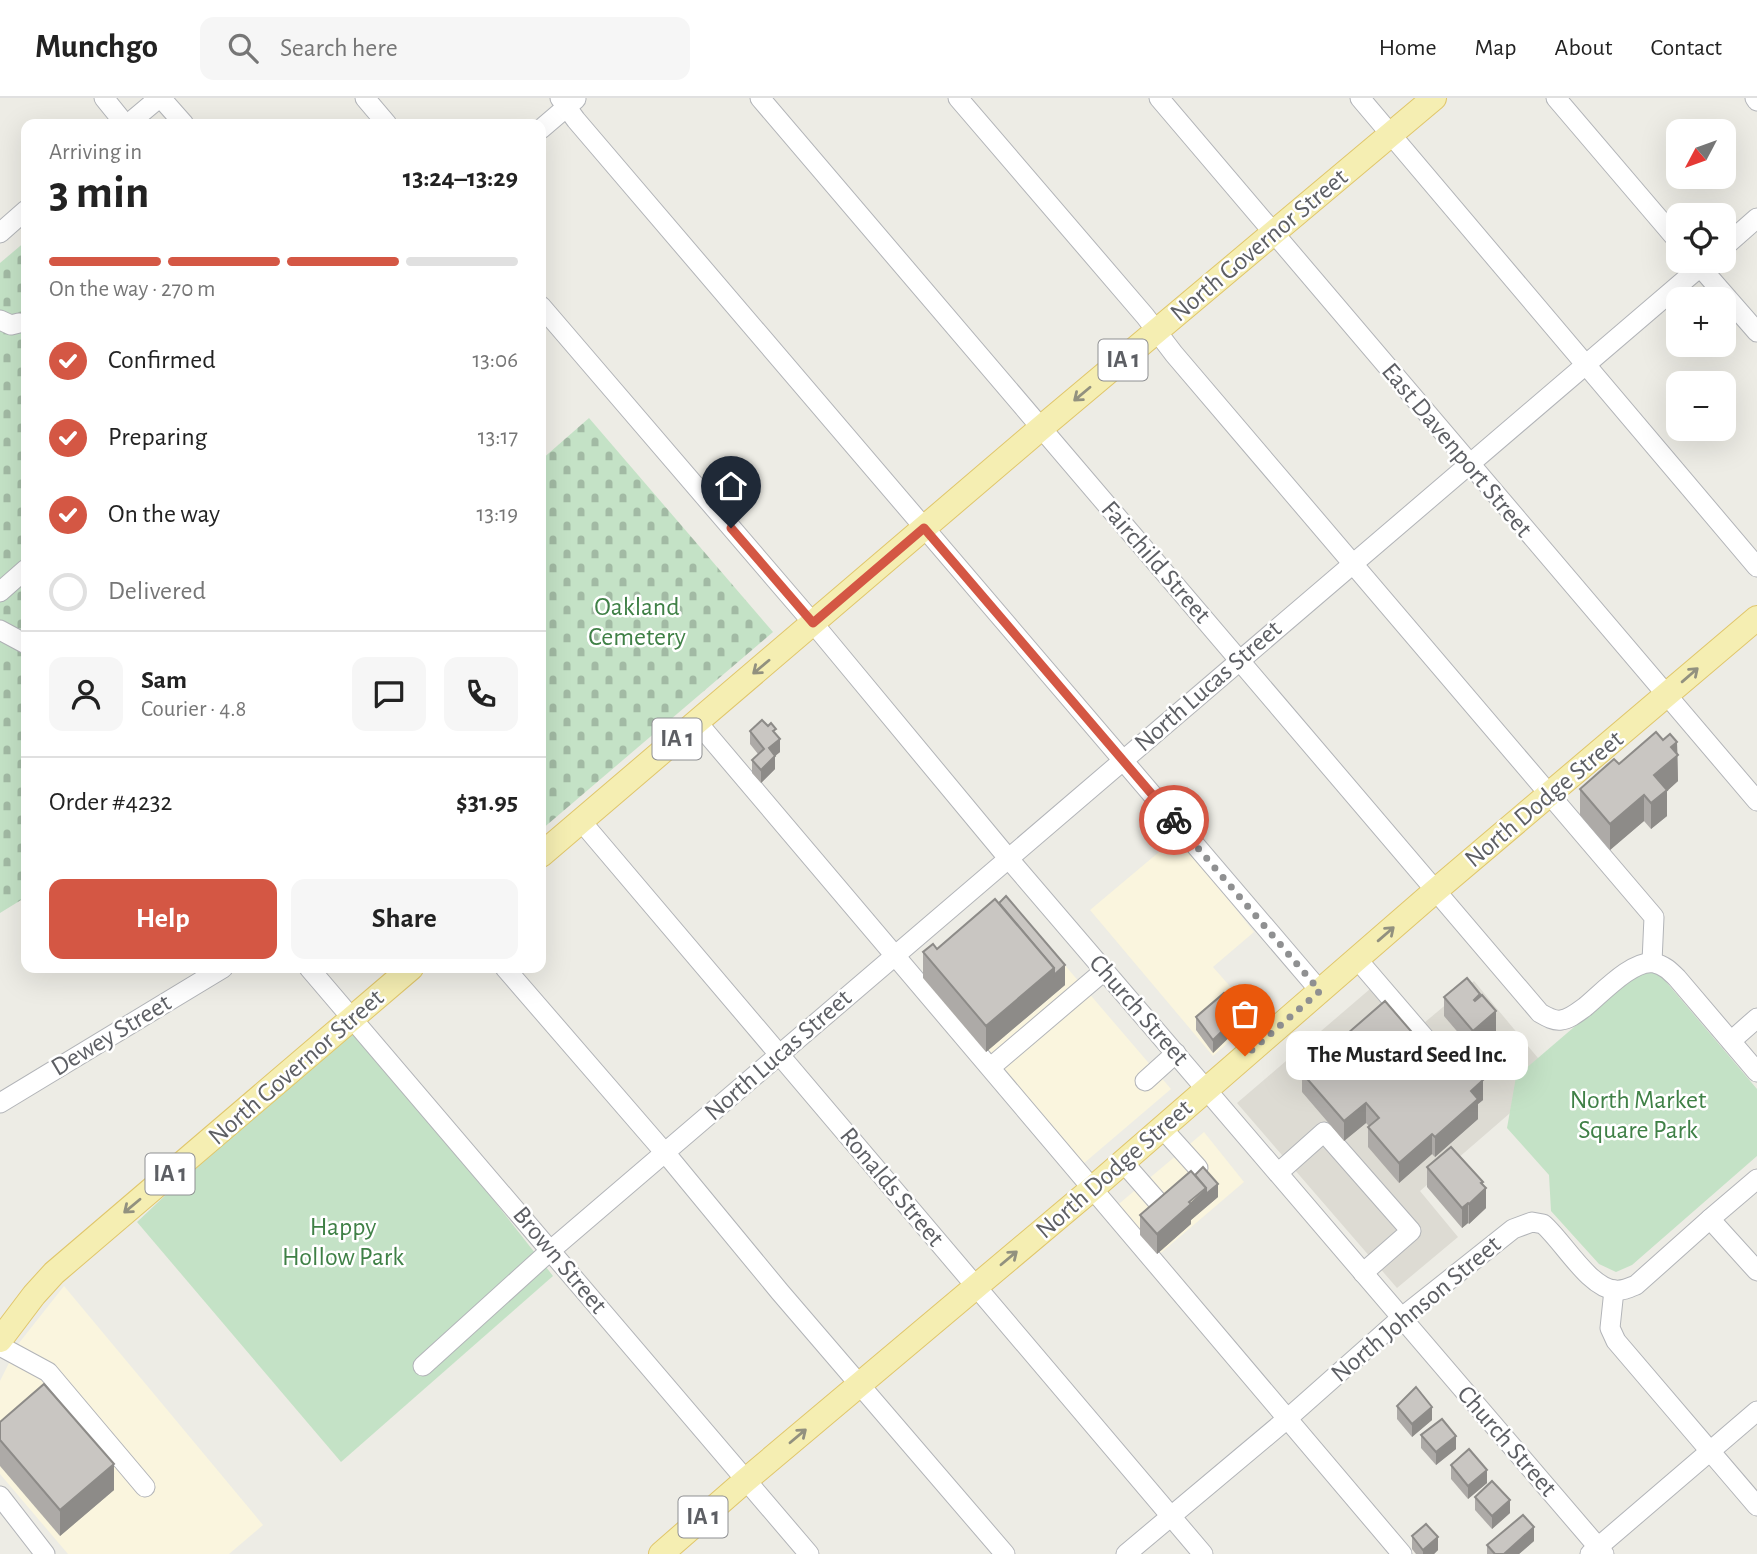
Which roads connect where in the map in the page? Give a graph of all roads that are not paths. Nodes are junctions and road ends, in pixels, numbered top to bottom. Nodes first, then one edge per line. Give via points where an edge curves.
1 (104, 98) edge
2 (160, 98) edge
3 (365, 98) edge
4 (760, 98) edge
5 (958, 98) edge
6 (1159, 98) edge
7 (1360, 98) edge
8 (1434, 98) edge
9 (1556, 98) edge
10 (568, 101) edge
11 (123, 119) edge
12 (133, 119) edge
13 (179, 119) edge
14 (383, 119) edge
15 (546, 124) edge
16 (1391, 135) junction
17 (21, 214) edge
18 (1757, 218) edge
19 (1666, 227) edge
20 (0, 233) edge
21 (1274, 234) junction
22 (1736, 236) edge
23 (1690, 273) edge
24 (1709, 273) edge
25 (546, 312) edge
26 (1157, 331) junction
27 (1757, 332) edge
28 (1586, 364) junction
29 (1041, 428) junction
30 (1468, 464) junction
31 (924, 528) junction
32 (1352, 563) junction
33 (1757, 567) edge
34 (21, 573) edge
35 (0, 592) edge
36 (1757, 618) edge
37 (813, 623) junction
38 (0, 629) edge
39 (21, 641) edge
40 (1240, 659) junction
41 (1665, 696) junction
42 (697, 722) junction
43 (1123, 760) junction
44 (1549, 794) junction
45 (1757, 802) edge
46 (581, 821) junction
47 (546, 851) edge
48 (1008, 858) junction
49 (1435, 891) junction
50 (894, 956) junction
51 (1357, 959) junction
52 (1652, 962) junction
53 (1105, 970) junction
54 (215, 973) edge
55 (313, 973) edge
56 (405, 973) edge
57 (509, 973) edge
58 (1320, 991) junction
59 (1757, 1018) edge
60 (352, 1019) junction
61 (1731, 1041) junction
62 (1430, 1044) dead end
63 (1176, 1053) junction
64 (779, 1055) junction
65 (991, 1068) junction
66 (1757, 1072) edge
67 (1145, 1081) dead end
68 (1207, 1089) junction
69 (0, 1102) edge
70 (1162, 1128) junction
71 (665, 1152) junction
72 (1123, 1162) junction
73 (1198, 1168) edge
74 (1278, 1173) junction
75 (1757, 1179) edge
76 (1093, 1189) junction
77 (1158, 1202) edge
78 (1710, 1219) junction
79 (551, 1250) junction
80 (1757, 1271) edge
81 (1363, 1272) junction
82 (975, 1286) junction
83 (1614, 1290) junction
84 (1401, 1318) junction
85 (0, 1340) edge
86 (0, 1346) edge
87 (423, 1366) dead end
88 (859, 1384) junction
89 (1757, 1411) edge
90 (1287, 1419) junction
91 (1710, 1451) junction
92 (746, 1480) junction
93 (145, 1487) dead end
94 (0, 1496) edge
95 (1757, 1506) edge
96 (1170, 1516) junction
97 (1597, 1552) edge
98 (46, 1554) edge
99 (661, 1554) edge
100 (809, 1554) edge
101 (1005, 1554) edge
102 (1126, 1554) edge
103 (1203, 1554) edge
104 (1402, 1554) edge

1 - 11 street
2 - 12 street
2 - 13 street
3 - 14 street
4 - 29 street, Fairchild Street
5 - 26 street
6 - 21 street, East Davenport Street
7 - 16 street
8 - 16 main road, North Governor Street / IA 1
9 - 19 street
10 - 15 street
10 - 31 street
16 - 21 main road, North Governor Street / IA 1
16 - 28 street
17 - 20 street
18 - 22 street
21 - 26 main road, North Governor Street / IA 1
21 - 30 street, East Davenport Street
23 - 28 street, North Lucas Street
24 - 27 street
25 - 37 street, Church Street
26 -> 29 main road, North Governor Street / IA 1
26 - 32 street
28 - 30 street, North Lucas Street
28 - 33 street
29 - 31 main road, North Governor Street / IA 1
29 - 40 street, Fairchild Street
30 - 32 street, North Lucas Street
30 - 41 street, East Davenport Street
31 - 37 main road, North Governor Street / IA 1
31 - 43 street
32 - 40 street, North Lucas Street
32 - 44 street
34 - 35 street
41 -> 36 main road, North Dodge Street / IA 1
37 -> 42 main road, North Governor Street / IA 1
37 - 48 street, Church Street
38 - 39 street
40 - 43 street, North Lucas Street
40 - 49 street, Fairchild Street
41 - 44 main road, North Dodge Street / IA 1
41 - 45 street, East Davenport Street
42 - 46 main road, North Governor Street / IA 1
42 - 50 street
43 - 48 street, North Lucas Street
43 - 58 street
44 - 49 main road, North Dodge Street / IA 1
44 - 52 street via 1654,917
46 - 47 main road, North Governor Street / IA 1
46 - 64 street, Ronalds Street
48 - 50 street, North Lucas Street
48 - 53 street, Church Street
51 -> 49 main road, North Dodge Street / IA 1
49 - 52 street, Fairchild Street via 1540,1013 1556,1020 1576,1014 1629,970
50 - 64 street, North Lucas Street
50 - 65 street
51 - 58 main road, North Dodge Street / IA 1
51 - 62 street
52 - 61 street via 1677,978
53 - 63 street, Church Street
53 - 65 street
54 - 69 street, Dewey Street
55 - 60 street, Brown Street
56 - 60 main road, North Governor Street / IA 1
57 - 71 street
58 - 68 main road, North Dodge Street / IA 1
59 - 61 street
60 - 79 street, Brown Street
60 -> 85 main road, North Governor Street / IA 1 via 54,1273
61 - 66 street
63 - 67 street
63 - 68 street, Church Street
64 - 71 street, North Lucas Street
64 - 82 street, Ronalds Street
65 - 76 street
68 - 70 main road, North Dodge Street / IA 1
68 - 74 street, Church Street
70 - 72 main road, North Dodge Street / IA 1
70 - 73 street
71 - 79 street, North Lucas Street
71 - 88 street
72 - 76 main road, North Dodge Street / IA 1
72 - 77 street
74 - 81 street, Church Street
74 - 81 street via 1324,1132 1411,1231
75 - 78 street
82 -> 76 main road, North Dodge Street / IA 1
76 - 90 street
78 - 80 street
78 - 83 street via 1636,1285
79 - 87 street, North Lucas Street
79 - 92 street, Brown Street
81 - 84 street, Church Street
82 - 88 main road, North Dodge Street / IA 1
82 - 96 street, Ronalds Street
83 - 84 street, North Johnson Street via 1597,1284 1552,1231 1532,1222 1513,1229
83 - 91 street via 1610,1328 1616,1341
84 - 90 street, North Johnson Street
84 - 97 street, Church Street
86 - 93 street via 48,1372
92 -> 88 main road, North Dodge Street / IA 1
88 - 101 street
89 - 91 street
90 - 96 street, North Johnson Street
90 - 104 street
91 - 95 street
91 - 97 street
92 - 99 main road, North Dodge Street / IA 1
92 - 100 street, Brown Street
94 - 98 street
96 - 102 street, North Johnson Street
96 - 103 street, Ronalds Street

